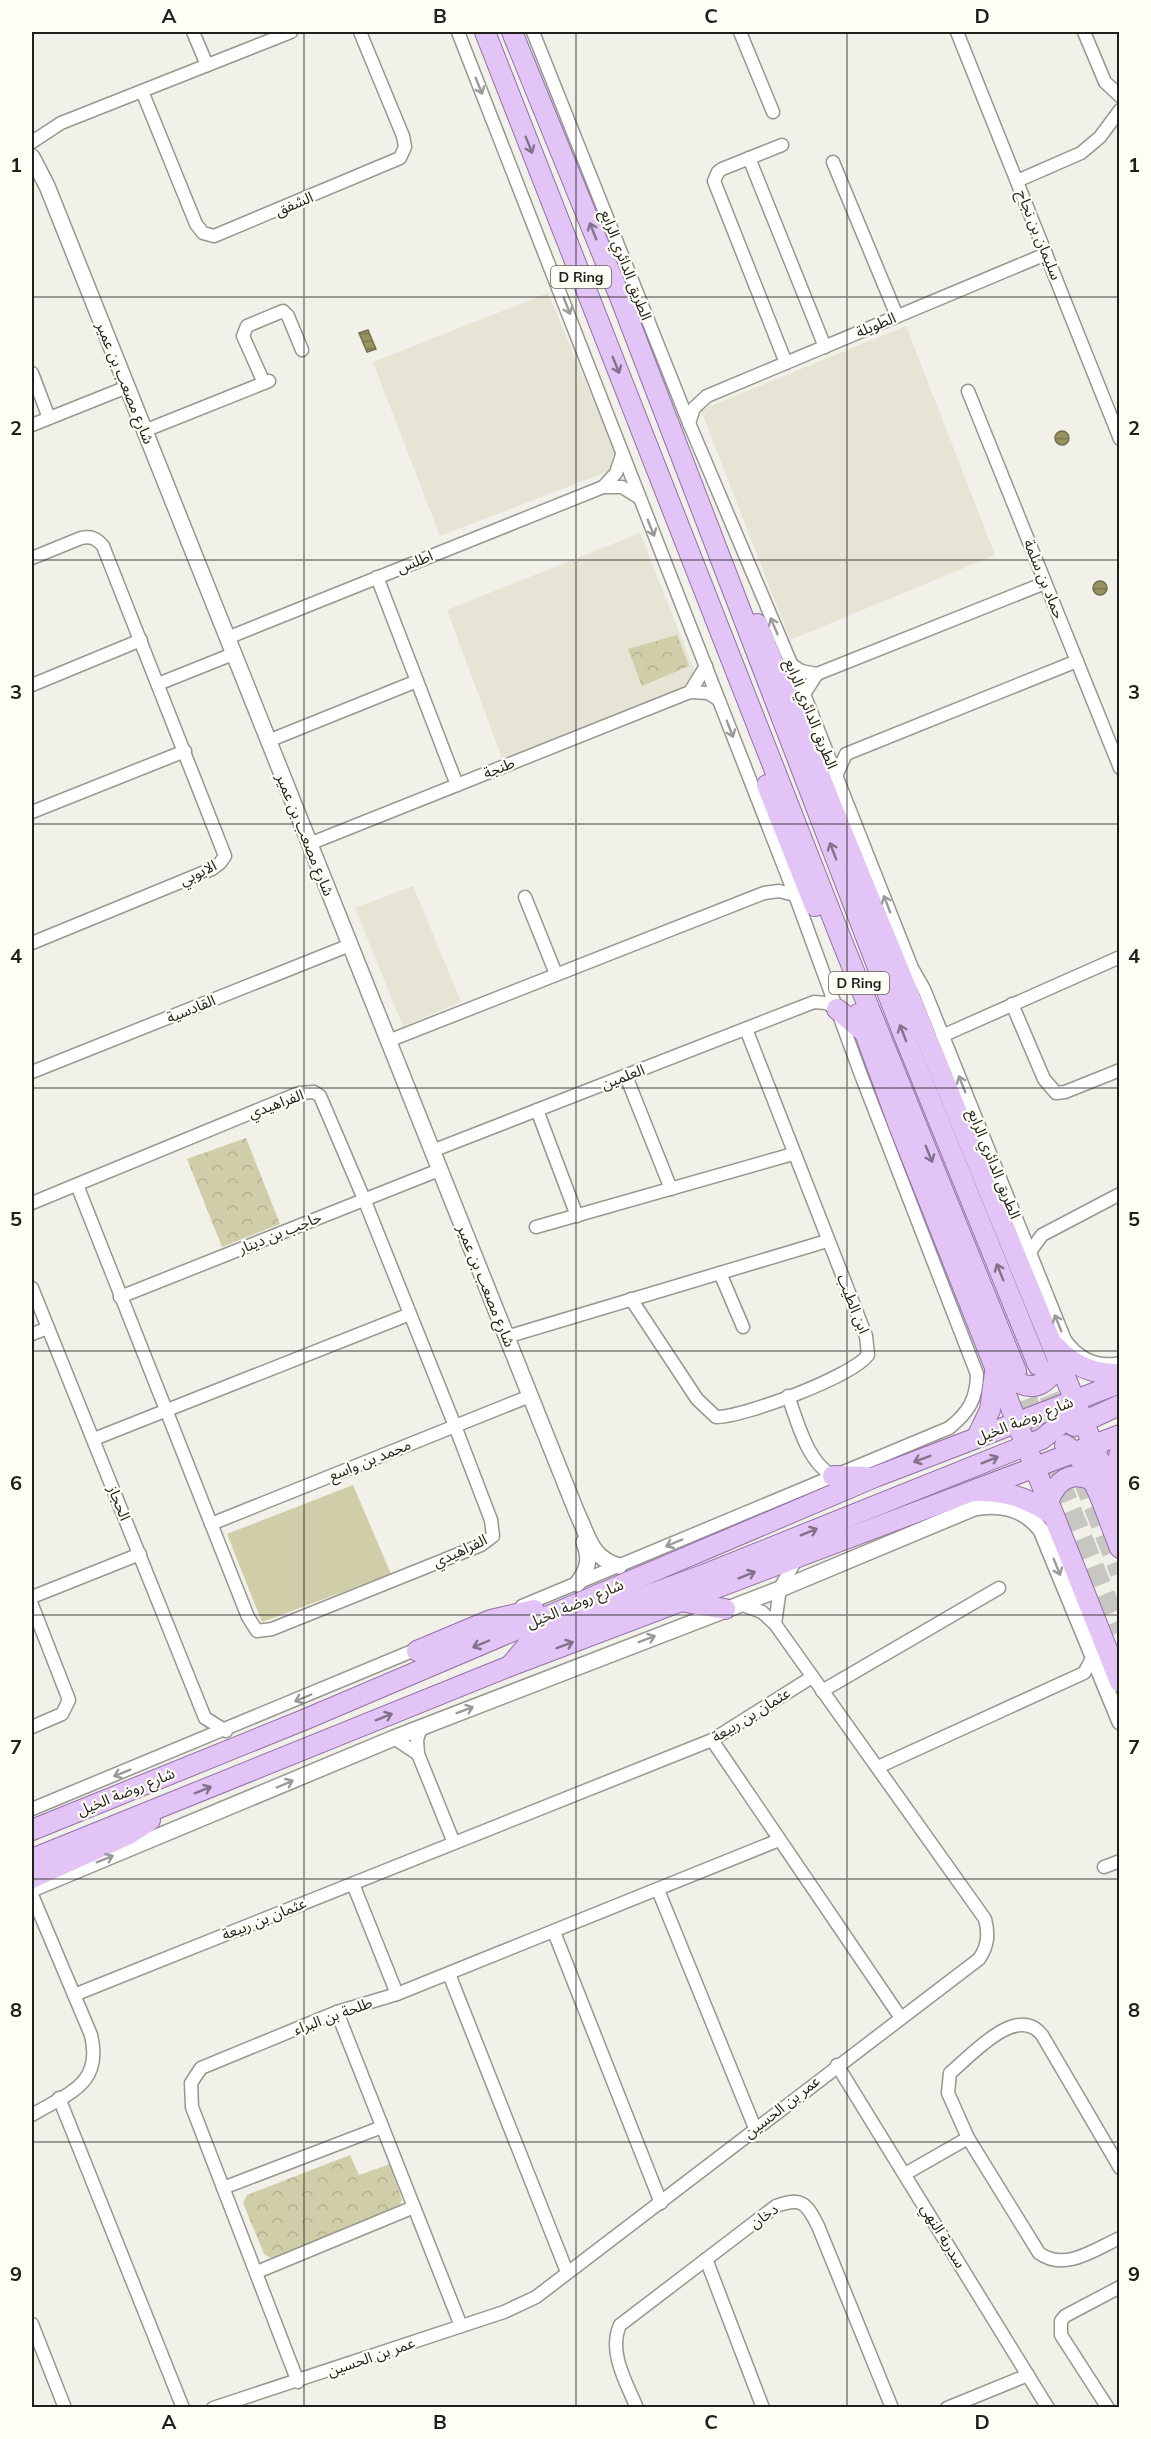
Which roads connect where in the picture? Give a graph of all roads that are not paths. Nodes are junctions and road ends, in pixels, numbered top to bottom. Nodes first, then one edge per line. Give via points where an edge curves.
1 (193, 32) edge
2 (291, 32) edge
3 (360, 32) edge
4 (458, 32) edge
5 (485, 32) edge
6 (533, 32) edge
7 (542, 32) edge
8 (740, 32) edge
9 (957, 32) edge
10 (1084, 32) edge
11 (512, 33) edge
12 (539, 45) junction
13 (207, 65) junction
14 (142, 91) junction
15 (1119, 96) edge
16 (1119, 110) edge
17 (773, 112) dead end
18 (32, 142) edge
19 (782, 145) dead end
20 (32, 157) edge
21 (749, 158) junction
22 (833, 162) dead end
23 (1017, 181) junction
24 (1046, 254) junction
25 (897, 316) junction
26 (825, 347) junction
27 (302, 350) dead end
28 (786, 363) junction
29 (32, 373) edge
30 (126, 387) junction
31 (968, 391) dead end
32 (676, 392) junction
33 (706, 396) junction
34 (49, 418) junction
35 (689, 423) junction
36 (32, 425) edge
37 (144, 431) junction
38 (1119, 439) edge
39 (622, 455) junction
40 (603, 487) junction
41 (638, 497) junction
42 (32, 558) edge
43 (377, 577) junction
44 (1045, 583) junction
45 (732, 591) junction
46 (705, 593) junction
47 (227, 638) junction
48 (141, 640) junction
49 (233, 654) junction
50 (1077, 661) junction
51 (792, 665) junction
52 (706, 666) junction
53 (817, 674) junction
54 (417, 681) junction
55 (158, 684) junction
56 (32, 685) edge
57 (690, 692) junction
58 (804, 694) junction
59 (718, 699) junction
60 (268, 741) junction
61 (824, 745) junction
62 (185, 751) junction
63 (846, 754) junction
64 (1119, 768) edge
65 (837, 776) junction
66 (457, 785) junction
67 (848, 803) junction
68 (32, 812) edge
69 (783, 825) junction
70 (309, 844) junction
71 (850, 847) junction
72 (781, 859) junction
73 (764, 893) junction
74 (795, 895) junction
75 (525, 897) dead end
76 (32, 942) edge
77 (350, 945) junction
78 (1119, 957) edge
79 (556, 974) junction
80 (826, 980) junction
81 (907, 987) junction
82 (814, 1002) junction
83 (1012, 1004) junction
84 (931, 1005) junction
85 (837, 1009) junction
86 (746, 1029) junction
87 (866, 1035) junction
88 (942, 1036) junction
89 (388, 1041) junction
90 (1119, 1070) edge
91 (32, 1072) edge
92 (626, 1076) junction
93 (537, 1110) junction
94 (432, 1151) junction
95 (793, 1154) junction
96 (915, 1168) junction
97 (439, 1170) junction
98 (77, 1185) junction
99 (671, 1189) junction
100 (1005, 1191) joint
101 (1119, 1194) edge
102 (364, 1199) junction
103 (32, 1203) edge
104 (577, 1216) junction
105 (536, 1227) dead end
106 (1012, 1228) junction
107 (1042, 1235) junction
108 (827, 1241) junction
109 (1029, 1254) junction
110 (720, 1273) junction
111 (32, 1288) edge
112 (120, 1297) junction
113 (631, 1299) junction
114 (410, 1314) junction
115 (743, 1327) dead end
116 (48, 1328) junction
117 (1046, 1331) junction
118 (32, 1334) edge
119 (506, 1337) junction
120 (1059, 1361) junction
121 (1038, 1365) tunnel mouth
122 (1119, 1367) edge
123 (996, 1368) junction
124 (1015, 1376) junction
125 (1119, 1383) edge
126 (530, 1396) junction
127 (788, 1396) junction
128 (1075, 1401) junction
129 (1119, 1405) edge
130 (166, 1411) junction
131 (1025, 1419) junction
132 (1083, 1420) junction
133 (455, 1426) junction
134 (1119, 1435) edge
135 (1056, 1436) junction
136 (977, 1437) junction
137 (94, 1439) junction
138 (1026, 1446) junction
139 (1085, 1449) junction
140 (810, 1450) junction
141 (1119, 1452) edge
142 (1035, 1466) junction
143 (833, 1476) junction
144 (875, 1477) junction
145 (1092, 1480) junction
146 (806, 1488) junction
147 (969, 1491) junction
148 (1117, 1505) edge
149 (1051, 1509) junction
150 (792, 1512) junction
151 (577, 1513) junction
152 (211, 1524) junction
153 (1119, 1548) edge
154 (140, 1554) junction
155 (800, 1555) junction
156 (625, 1573) junction
157 (577, 1584) junction
158 (780, 1588) junction
159 (999, 1588) dead end
160 (32, 1597) edge
161 (680, 1601) junction
162 (32, 1605) edge
163 (732, 1606) junction
164 (775, 1624) junction
165 (1101, 1635) junction
166 (417, 1651) junction
167 (1093, 1657) junction
168 (510, 1666) junction
169 (1084, 1673) junction
170 (812, 1677) junction
171 (1110, 1680) edge
172 (822, 1691) junction
173 (205, 1718) junction
174 (1119, 1722) edge
175 (32, 1727) edge
176 (422, 1727) junction
177 (226, 1731) junction
178 (394, 1738) junction
179 (712, 1740) junction
180 (195, 1743) junction
181 (418, 1754) junction
182 (878, 1767) junction
183 (163, 1806) junction
184 (32, 1809) edge
185 (32, 1830) edge
186 (779, 1840) junction
187 (454, 1843) junction
188 (32, 1859) edge
189 (1119, 1861) edge
190 (1104, 1867) dead end
191 (32, 1878) edge
192 (353, 1884) junction
193 (32, 1889) edge
194 (658, 1890) junction
195 (32, 1895) edge
196 (554, 1932) junction
197 (449, 1974) junction
198 (397, 1994) junction
199 (74, 1995) junction
200 (337, 2012) junction
201 (901, 2018) junction
202 (837, 2065) junction
203 (59, 2098) junction
204 (32, 2115) edge
205 (382, 2127) junction
206 (755, 2128) junction
207 (968, 2138) junction
208 (1119, 2168) edge
209 (905, 2174) junction
210 (224, 2188) junction
211 (661, 2203) junction
212 (414, 2207) junction
213 (1119, 2238) edge
214 (706, 2259) junction
215 (257, 2272) junction
216 (567, 2272) junction
217 (1119, 2287) edge
218 (32, 2324) edge
219 (461, 2326) junction
220 (1028, 2375) junction
221 (298, 2382) junction
222 (65, 2408) edge
223 (183, 2408) edge
224 (213, 2408) edge
225 (637, 2408) edge
226 (764, 2408) edge
227 (892, 2408) edge
228 (947, 2408) edge
229 (1048, 2408) edge
230 (1108, 2408) edge

1 - 13 street
2 - 13 street
3 - 14 street, الشفق via 403,136 405,147 400,158 214,236 203,233 196,224
4 -> 39 street
5 -> 46 main road, D Ring
6 - 12 street, الطريق الدائري الرابع
7 - 12 street
8 - 17 street
9 - 23 street, سليمان بن نجاح
10 - 15 street via 1105,82
45 -> 11 main road, الطريق الدائري الرابع / D Ring via 680,450
12 - 32 street, الطريق الدائري الرابع
13 - 14 street
14 - 18 street via 54,126
16 - 23 street via 1100,137 1081,153
19 - 21 street
20 - 30 street, شارع مصعب بن عمير
21 - 26 street
21 - 28 street via 718,172 714,181
22 - 25 street
23 - 24 street, سليمان بن نجاح
24 - 25 street, الطويلة
24 - 38 street, سليمان بن نجاح
25 - 26 street, الطويلة
26 - 28 street, الطويلة
27 - 37 street via 283,311 247,326 243,336 266,382
28 - 33 street, الطويلة
29 - 34 street
30 - 34 street
30 - 37 street, شارع مصعب بن عمير
31 - 44 street, حماد بن سلمة
32 - 33 street, الطويلة
32 - 35 street, الطريق الدائري الرابع
33 - 35 street via 694,408
34 - 36 street
51 -> 35 street, الطريق الدائري الرابع
37 - 47 street, شارع مصعب بن عمير
39 - 40 street via 616,473
39 - 41 street
40 - 41 street via 622,487
40 - 43 street, اطلس
41 -> 52 street
42 - 48 street, الايوبي via 81,537 97,539
43 - 47 street, اطلس
43 - 54 street
44 - 50 street, حماد بن سلمة
44 - 53 street
45 - 71 main road, D Ring via 750,612 770,650
121 -> 45 main road, الطريق الدائري الرابع / D Ring via 903,1033
46 - 69 main road via 707,622 715,650
46 -> 124 main road, D Ring
47 - 49 street, شارع مصعب بن عمير
48 - 55 street, الايوبي
48 - 56 street
49 - 55 street
49 - 60 street, شارع مصعب بن عمير
50 - 63 street
50 - 64 street, حماد بن سلمة
51 - 53 street
51 - 58 street, الطريق الدائري الرابع
52 - 57 street
52 - 59 street
53 - 58 street
54 - 60 street
54 - 66 street
55 - 62 street, الايوبي
57 - 59 street via 708,693
57 - 66 street, طنجة
58 - 61 street, الطريق الدائري الرابع
59 -> 72 street
60 - 70 street, شارع مصعب بن عمير
61 - 63 street
61 - 65 street, الطريق الدائري الرابع
62 - 68 street
62 - 76 street, الايوبي via 223,847 225,856 220,863
63 - 65 street
65 - 67 street, الطريق الدائري الرابع
66 - 70 street, طنجة
67 - 71 main road
84 -> 67 street, الطريق الدائري الرابع via 912,968
69 - 72 main road
69 - 87 main road
70 - 77 street, شارع مصعب بن عمير
71 - 81 main road, D Ring
72 - 73 street via 776,882
72 - 74 street
73 - 74 street
73 - 79 street
74 - 80 street
75 - 79 street
77 - 89 street, شارع مصعب بن عمير
77 - 91 street, القادسية
78 - 83 street
79 - 89 street
80 - 82 street
80 - 85 street
81 - 84 main road
81 - 106 main road, D Ring
82 - 85 street
82 - 86 street, العلمين
83 - 88 street
83 - 90 street via 1044,1079 1056,1093
84 - 88 street, الطريق الدائري الرابع
85 - 87 main road
85 - 143 street, شارع روضة الخيل via 974,1361 977,1381 974,1401 949,1428
86 - 92 street, العلمين
86 - 95 street, ابن الطيب
87 - 96 main road
100 -> 88 street, الطريق الدائري الرابع
89 - 94 street, شارع مصعب بن عمير
92 - 93 street, العلمين
92 - 99 street
93 - 94 street, العلمين
93 - 104 street
94 - 97 street, شارع مصعب بن عمير
95 - 99 street
95 - 108 street, ابن الطيب
96 - 123 main road
96 - 124 main road via 946,1214
97 - 102 street, حاجب بن دينار
97 - 119 street, شارع مصعب بن عمير
98 - 102 street, الفراهيدي via 299,1093 314,1092 324,1102
98 - 103 street, الفراهيدي
98 - 112 street, الفراهيدي
99 - 104 street
100 - 106 main road
101 - 107 street
102 - 112 street, حاجب بن دينار
102 - 114 street, الفراهيدي
104 - 105 street
106 - 107 street
106 - 109 street, الطريق الدائري الرابع
106 - 117 main road, D Ring
107 - 109 street
108 - 110 street
108 - 127 street, ابن الطيب via 866,1336 868,1355 853,1369
122 -> 109 street, الطريق الدائري الرابع via 1102,1365 1073,1351
110 - 113 street
110 - 115 street
111 - 116 street, الحجاز
112 - 130 street, الفراهيدي
113 - 119 street
113 - 127 street, ابن الطيب via 697,1399 716,1417 737,1415
114 - 130 street
114 - 133 street, الفراهيدي
116 - 118 street
116 - 137 street, الحجاز
117 - 120 main road, D Ring
117 - 122 main road via 1075,1364 1104,1374
119 - 126 street, شارع مصعب بن عمير
120 - 124 main road via 1049,1380 1041,1385 1022,1385
120 - 128 main road, D Ring
123 - 131 main road
123 - 136 main road via 990,1410
124 - 131 main road via 1026,1410
125 - 128 main road, شارع روضة الخيل
126 - 133 street, محمد بن واسع
126 - 151 street, شارع مصعب بن عمير
127 - 140 street
128 - 131 main road, شارع روضة الخيل
128 - 132 main road, D Ring
128 - 135 main road
129 - 132 main road
130 - 137 street
130 - 152 street, الفراهيدي
131 - 135 main road
131 - 136 main road, شارع روضة الخيل
131 - 138 main road
132 - 135 main road
132 - 139 main road, D Ring
133 - 152 street, محمد بن واسع
133 - 152 street, الفراهيدي via 493,1528 488,1541 470,1550 272,1629 257,1631
134 - 139 main road, شارع روضة الخيل
135 - 138 main road
135 - 139 main road
135 - 142 main road
136 -> 144 main road, شارع روضة الخيل
137 - 154 street, الحجاز
138 - 142 main road
168 -> 138 main road via 529,1643 545,1634
139 - 142 main road, شارع روضة الخيل
139 - 145 main road
139 - 148 main road, D Ring
140 - 143 street via 822,1470
140 - 146 street via 813,1475
141 - 148 main road via 1114,1475
142 - 147 main road, شارع روضة الخيل
142 - 149 main road
143 - 144 main road
143 - 146 street, شارع روضة الخيل
144 - 150 main road, شارع روضة الخيل
145 - 149 main road via 1083,1476 1064,1478 1057,1484
145 - 153 main road
146 - 150 street
146 -> 156 street, شارع روضة الخيل
147 - 149 main road via 1006,1493
147 - 155 main road, شارع روضة الخيل
149 - 165 main road
150 - 156 main road, شارع روضة الخيل
151 - 156 street, شارع مصعب بن عمير via 597,1555
151 - 157 street, شارع مصعب بن عمير via 589,1562
154 - 160 street
154 - 173 street, الحجاز
155 - 158 street
161 -> 155 main road, شارع روضة الخيل
156 - 157 street, شارع روضة الخيل
156 - 166 main road via 597,1587 520,1615 491,1620
156 -> 185 main road, شارع روضة الخيل via 306,1719
157 - 166 street, شارع روضة الخيل via 441,1631
158 - 163 street
158 - 164 street
158 -> 167 street via 974,1508 1003,1506 1029,1517 1041,1530
159 - 172 street
161 - 163 main road
168 -> 161 main road, شارع روضة الخيل
162 - 175 street via 69,1700 62,1714
163 - 164 street, عمر بن الحسين via 762,1612
176 -> 163 street
164 - 170 street, عمر بن الحسين
165 - 167 street
165 - 171 main road
166 -> 177 street, شارع روضة الخيل
167 - 169 street
167 - 171 street
183 -> 168 main road, شارع روضة الخيل
169 - 171 street
169 - 182 street
170 - 172 street, عمر بن الحسين
170 - 179 street, عثمان بن ربيعة
171 - 174 street
172 - 182 street, عمر بن الحسين
173 - 177 street
173 - 180 street
176 - 178 street
176 - 181 street via 417,1740
177 - 180 street, شارع روضة الخيل
178 - 181 street
193 -> 178 street
179 - 186 street
179 - 187 street, عثمان بن ربيعة
180 -> 184 street, شارع روضة الخيل
181 - 187 street
182 - 201 street, عمر بن الحسين via 985,1919 987,1929 985,1950 979,1959
183 - 188 main road, شارع روضة الخيل
183 - 191 main road via 133,1832
186 - 194 street, طلحة بن البراء
186 - 201 street
187 - 192 street, عثمان بن ربيعة
189 - 190 street
192 - 198 street
192 - 199 street, عثمان بن ربيعة
194 - 196 street, طلحة بن البراء
194 - 206 street
195 - 199 street
196 - 197 street, طلحة بن البراء
196 - 211 street
197 - 198 street, طلحة بن البراء
197 - 216 street
198 - 200 street, طلحة بن البراء
199 - 203 street via 91,2035 94,2066 77,2088
200 - 205 street
200 - 210 street, طلحة بن البراء via 201,2068 195,2076 190,2094 192,2106
201 - 202 street, عمر بن الحسين
202 - 206 street, عمر بن الحسين
202 - 209 street, سدرية النهي
203 - 204 street
203 - 223 street
205 - 210 street
205 - 212 street
206 - 211 street, عمر بن الحسين
207 - 208 street via 948,2093 950,2073 1008,2026 1023,2023 1042,2035
207 - 209 street
207 - 213 street via 1039,2253 1046,2258 1069,2260
209 - 220 street, سدرية النهي
210 - 215 street, طلحة بن البراء
211 - 216 street, عمر بن الحسين
212 - 215 street
212 - 219 street
214 - 225 street, دخان via 620,2325 615,2337 617,2354
214 - 226 street
214 - 227 street, دخان via 776,2206 801,2202 818,2226
215 - 221 street, طلحة بن البراء
216 - 219 street, عمر بن الحسين via 522,2304
217 - 230 street via 1065,2316 1060,2328
218 - 222 street
219 - 221 street, عمر بن الحسين
220 - 228 street
220 - 229 street, سدرية النهي
221 - 224 street, عمر بن الحسين

